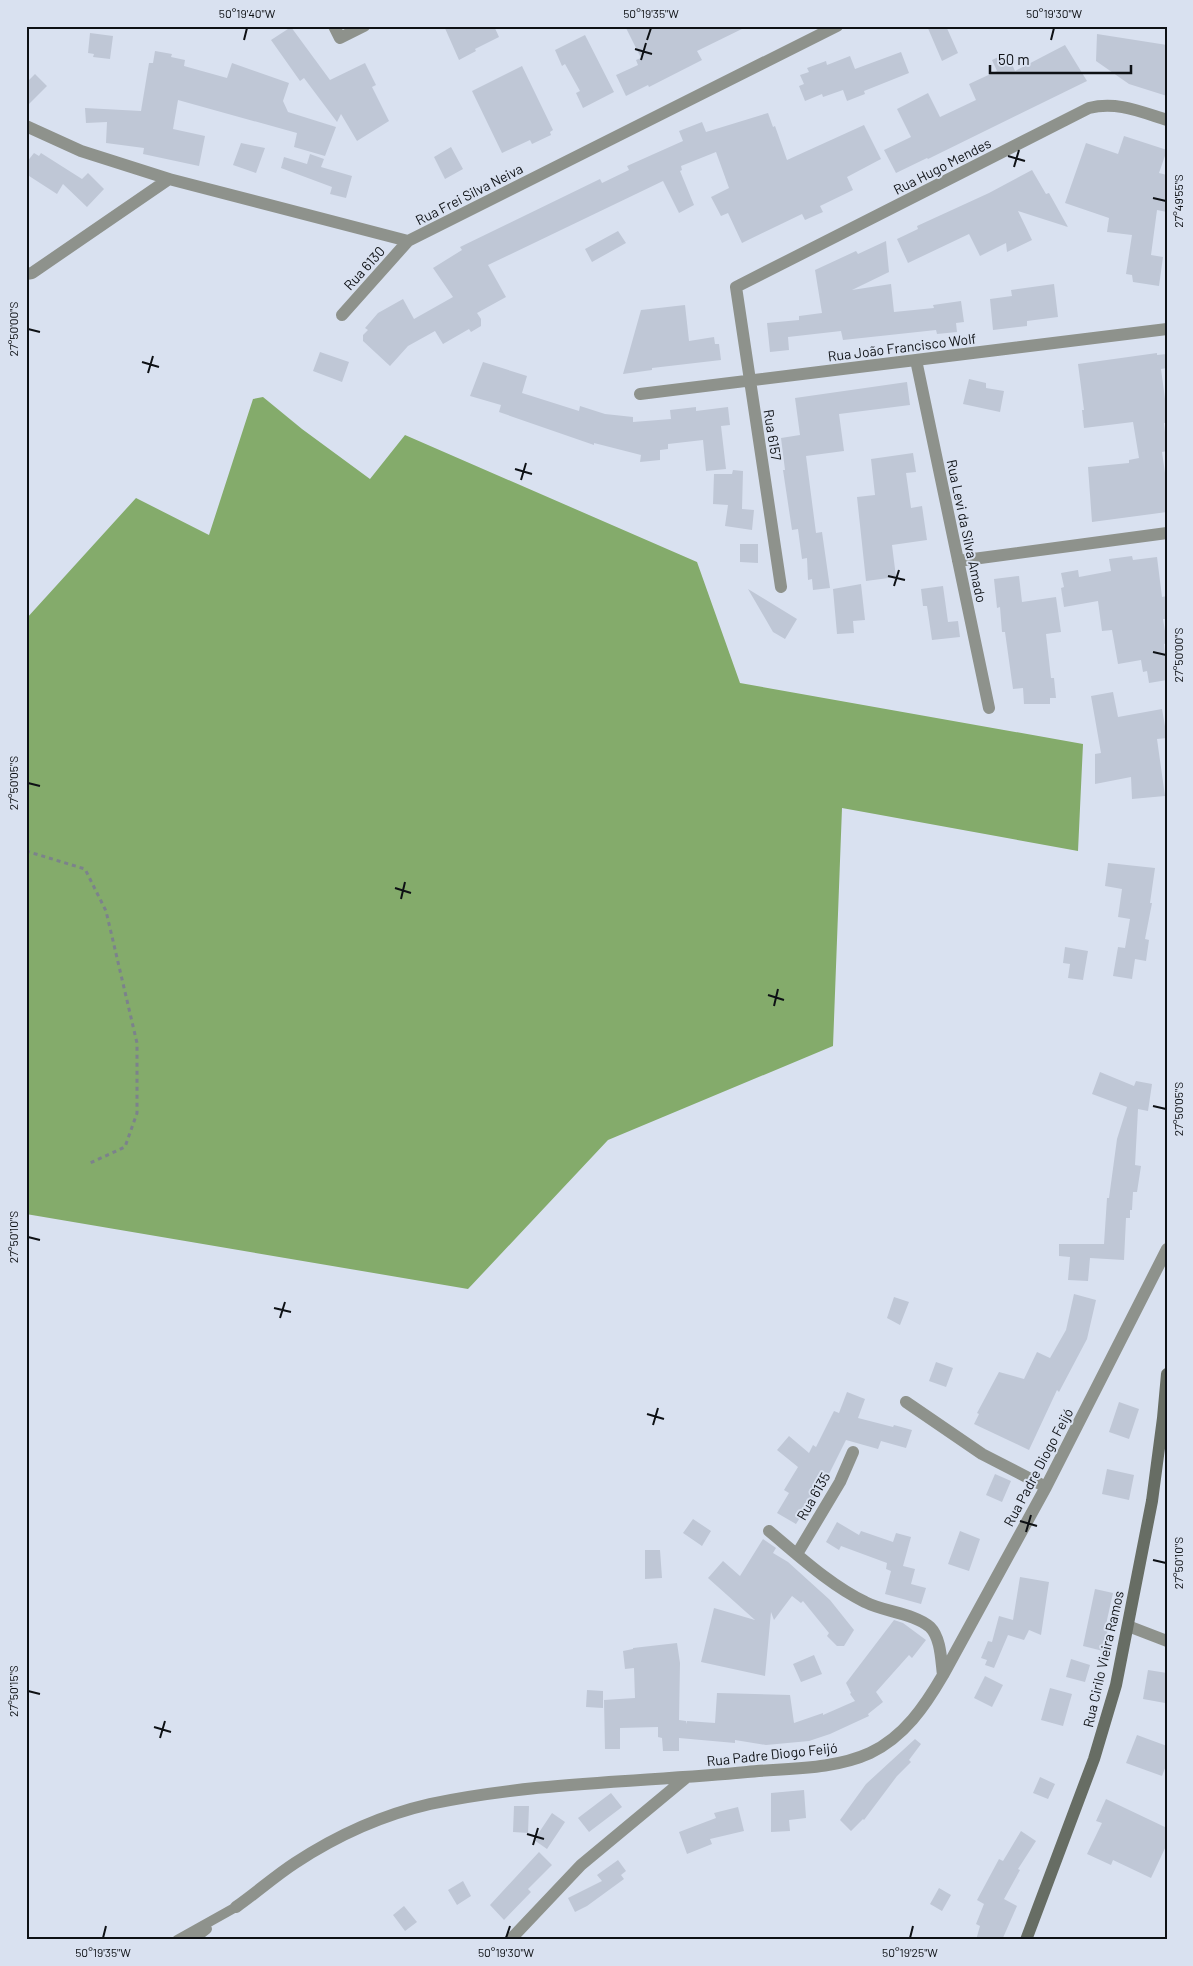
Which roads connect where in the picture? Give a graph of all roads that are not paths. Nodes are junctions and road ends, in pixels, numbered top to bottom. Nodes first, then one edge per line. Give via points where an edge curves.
1 (334, 26) edge
2 (364, 26) edge
3 (837, 26) edge
4 (1167, 120) edge
5 (26, 126) edge
6 (169, 179) junction
7 (408, 241) junction
8 (26, 274) edge
9 (736, 286) joint
10 (342, 315) dead end
11 (1167, 329) edge
12 (916, 360) junction
13 (750, 380) junction
14 (640, 394) dead end
15 (1167, 534) edge
16 (958, 560) junction
17 (781, 587) dead end
18 (990, 708) dead end
19 (1167, 1249) edge
20 (1167, 1374) edge
21 (906, 1402) dead end
22 (853, 1452) dead end
23 (1046, 1487) junction
24 (769, 1531) dead end
25 (796, 1554) junction
26 (1128, 1626) junction
27 (1167, 1641) edge
28 (943, 1675) junction
29 (687, 1778) junction
30 (236, 1907) junction
31 (177, 1940) edge
32 (193, 1940) edge
33 (510, 1940) edge
34 (1026, 1940) edge

1 - 2 street via 340,38
3 - 7 street, Rua Frei Silva Neiva
4 - 9 street, Rua Hugo Mendes via 1118,105 1103,104 1090,108
5 - 6 street, Rua Frei Silva Neiva via 81,151
6 - 7 street, Rua Frei Silva Neiva
6 - 8 street
7 - 10 street, Rua 6130
9 - 13 street, Rua 6157
11 - 12 street, Rua João Francisco Wolf
12 - 13 street, Rua João Francisco Wolf
12 - 16 street, Rua Levi da Silva Amado
13 - 14 street, Rua João Francisco Wolf
13 - 17 street, Rua 6157
15 - 16 street
16 - 18 street, Rua Levi da Silva Amado
19 - 23 street, Rua Padre Diogo Feijó
20 - 26 main road, Rua Cirilo Vieira Ramos via 1152,1501
21 - 23 street via 982,1454
22 - 25 street, Rua 6135 via 840,1482
23 - 28 street, Rua Padre Diogo Feijó
24 - 25 street
25 - 28 street via 867,1604 917,1620 930,1628 938,1641
26 - 27 street
26 - 34 main road, Rua Cirilo Vieira Ramos via 1116,1685 1097,1750
28 - 29 street, Rua Padre Diogo Feijó via 912,1721 890,1741 870,1753 843,1762
29 - 30 street, Rua Padre Diogo Feijó via 486,1793 387,1816 346,1833 294,1863
29 - 33 street via 581,1865
30 - 31 lane
30 - 32 lane

